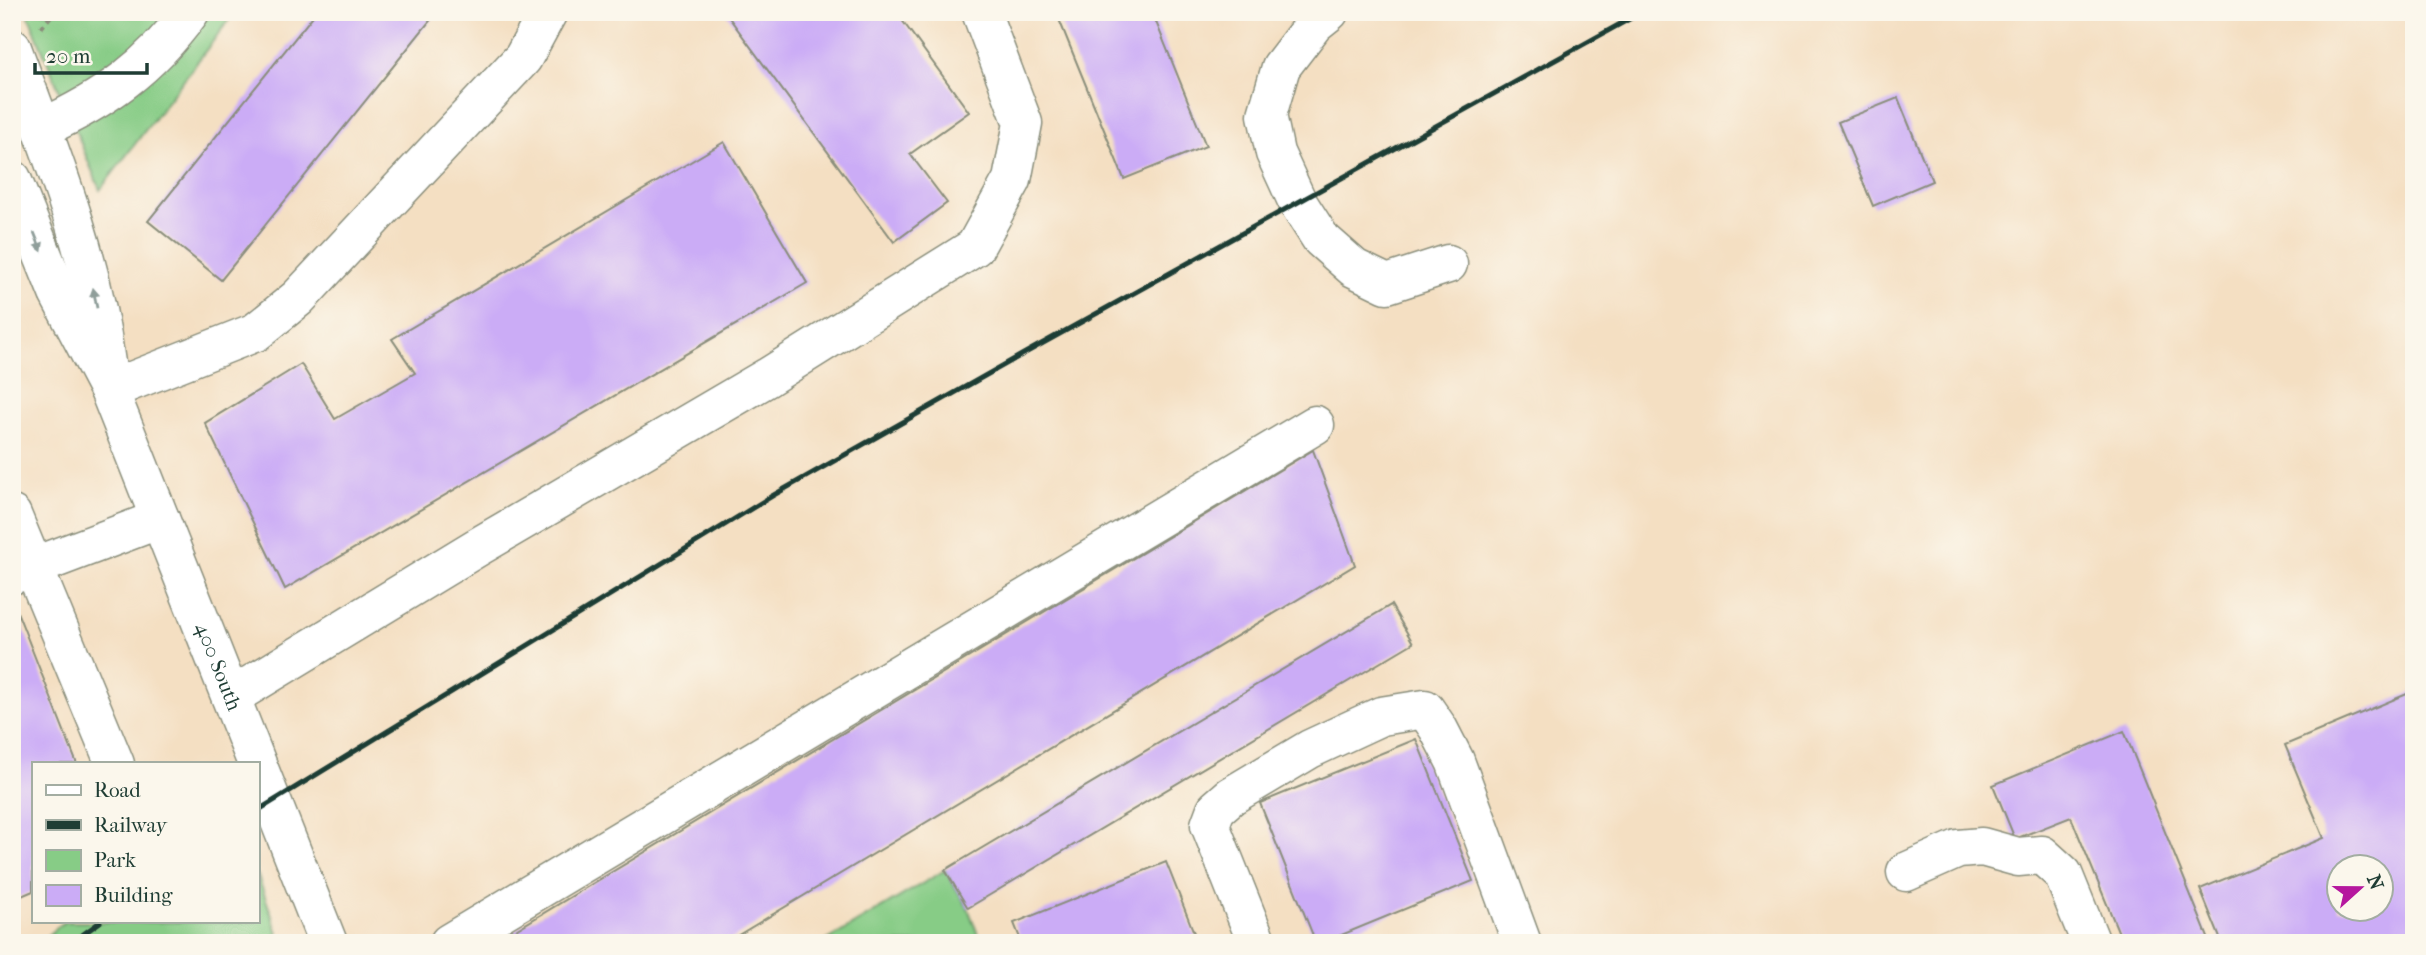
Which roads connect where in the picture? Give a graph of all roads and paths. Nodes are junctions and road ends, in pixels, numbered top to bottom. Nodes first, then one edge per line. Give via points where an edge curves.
1 (190, 12) edge
2 (548, 12) edge
3 (981, 12) edge
4 (1329, 12) edge
5 (12, 48) edge
6 (42, 128) junction
7 (12, 179) edge
8 (1448, 264) dead end
9 (109, 390) junction
10 (1315, 425) dead end
11 (12, 514) edge
12 (160, 519) junction
13 (23, 571) edge
14 (231, 697) junction
15 (113, 762) edge
16 (257, 762) edge
17 (259, 768) edge
18 (1906, 872) dead end
19 (328, 943) edge
20 (449, 943) edge
21 (1257, 943) edge
22 (1522, 943) edge
23 (2091, 943) edge

1 - 6 street via 133,75 104,96
2 - 9 street via 523,58 298,298 256,332
3 - 14 street via 1023,123 1012,180 975,247 768,377
4 - 8 street via 1281,67 1267,115 1275,153 1298,203 1321,239 1354,268 1387,284
5 - 6 street, 400 South
9 -> 6 street, 400 South via 102,334 79,233
7 -> 9 street, 400 South via 58,293
9 - 12 street, 400 South
10 - 20 street
11 - 13 street
12 - 13 street
12 - 14 street, 400 South
13 - 15 street
14 - 16 street, 400 South
17 - 19 street, 400 South
18 - 23 street via 1958,849 1982,848 2018,857 2042,855 2063,874
21 - 22 street via 1210,825 1216,809 1310,750 1381,716 1424,709 1455,761

